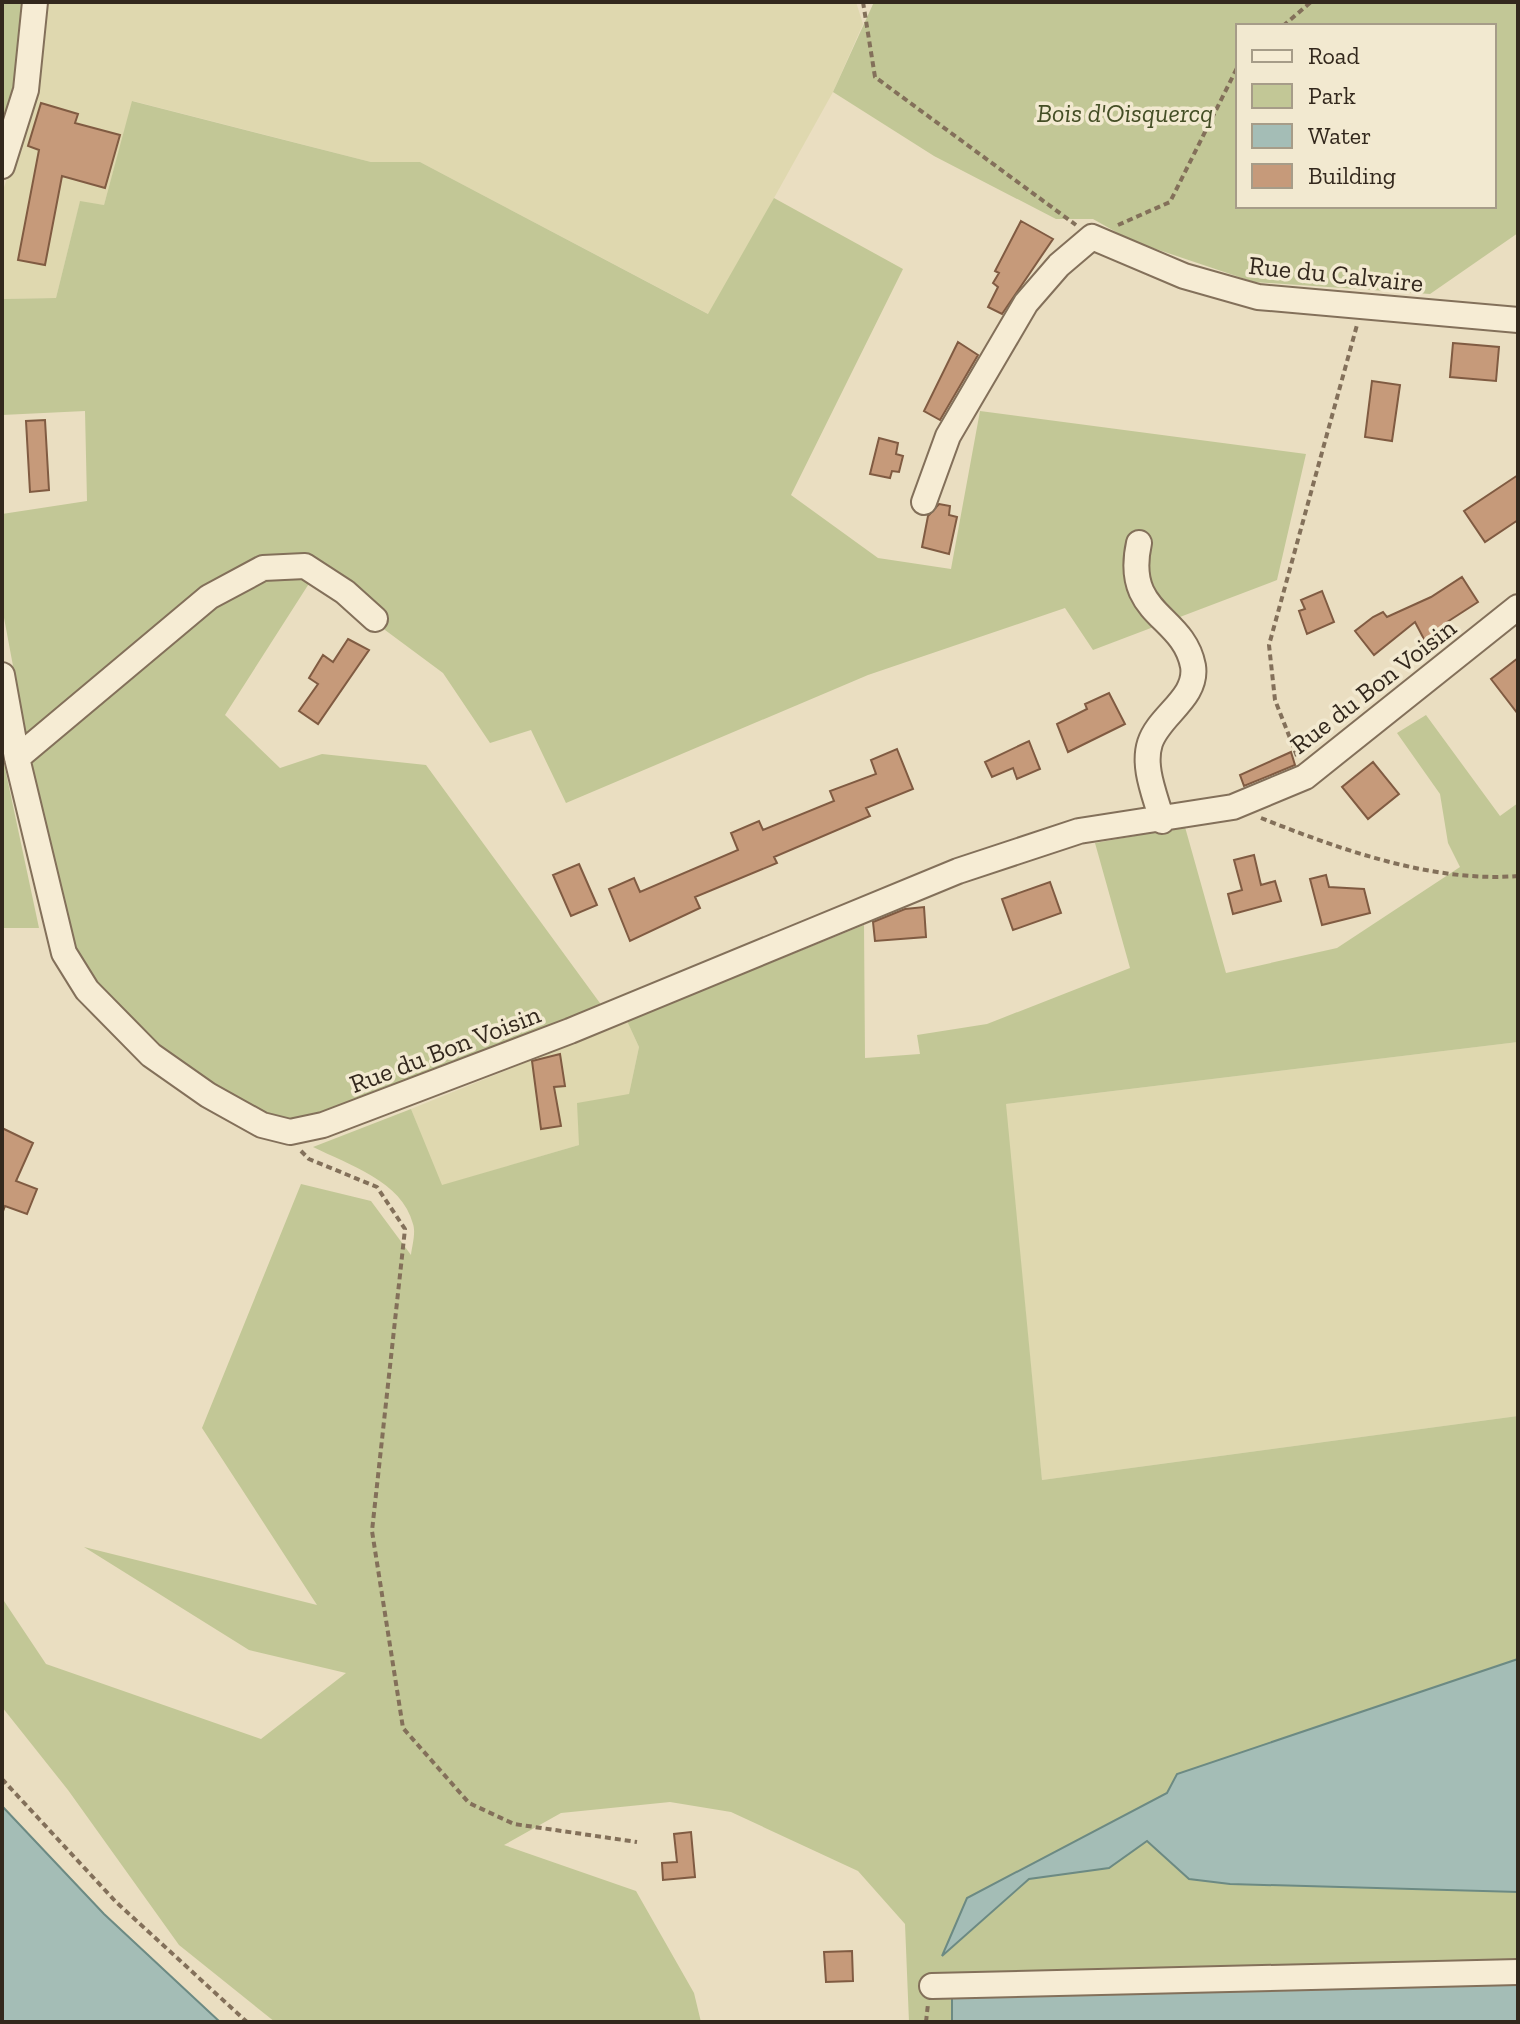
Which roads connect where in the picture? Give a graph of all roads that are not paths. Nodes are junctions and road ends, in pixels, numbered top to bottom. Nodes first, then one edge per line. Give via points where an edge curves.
1 (35, 2) edge
2 (2, 166) edge
3 (1518, 320) edge
4 (924, 502) dead end
5 (1139, 543) dead end
6 (1518, 607) edge
7 (375, 619) dead end
8 (2, 675) edge
9 (17, 758) junction
10 (1162, 821) junction
11 (1518, 1972) edge
12 (932, 1986) dead end

1 - 2 street via 26,90
3 - 4 street, Rue du Calvaire via 1258,297 1224,289 1092,237 1026,303 948,436
5 - 10 street via 1142,597 1176,636 1193,667 1192,685 1160,721 1149,745 1148,774
6 - 10 street, Rue du Bon Voisin via 1305,777 1233,807
7 - 9 street via 305,566 263,568 209,597
8 - 9 street
9 - 10 street, Rue du Bon Voisin via 64,953 87,990 151,1055 185,1079 262,1125 290,1132 323,1125 556,1036 958,871 1079,831
11 - 12 street

